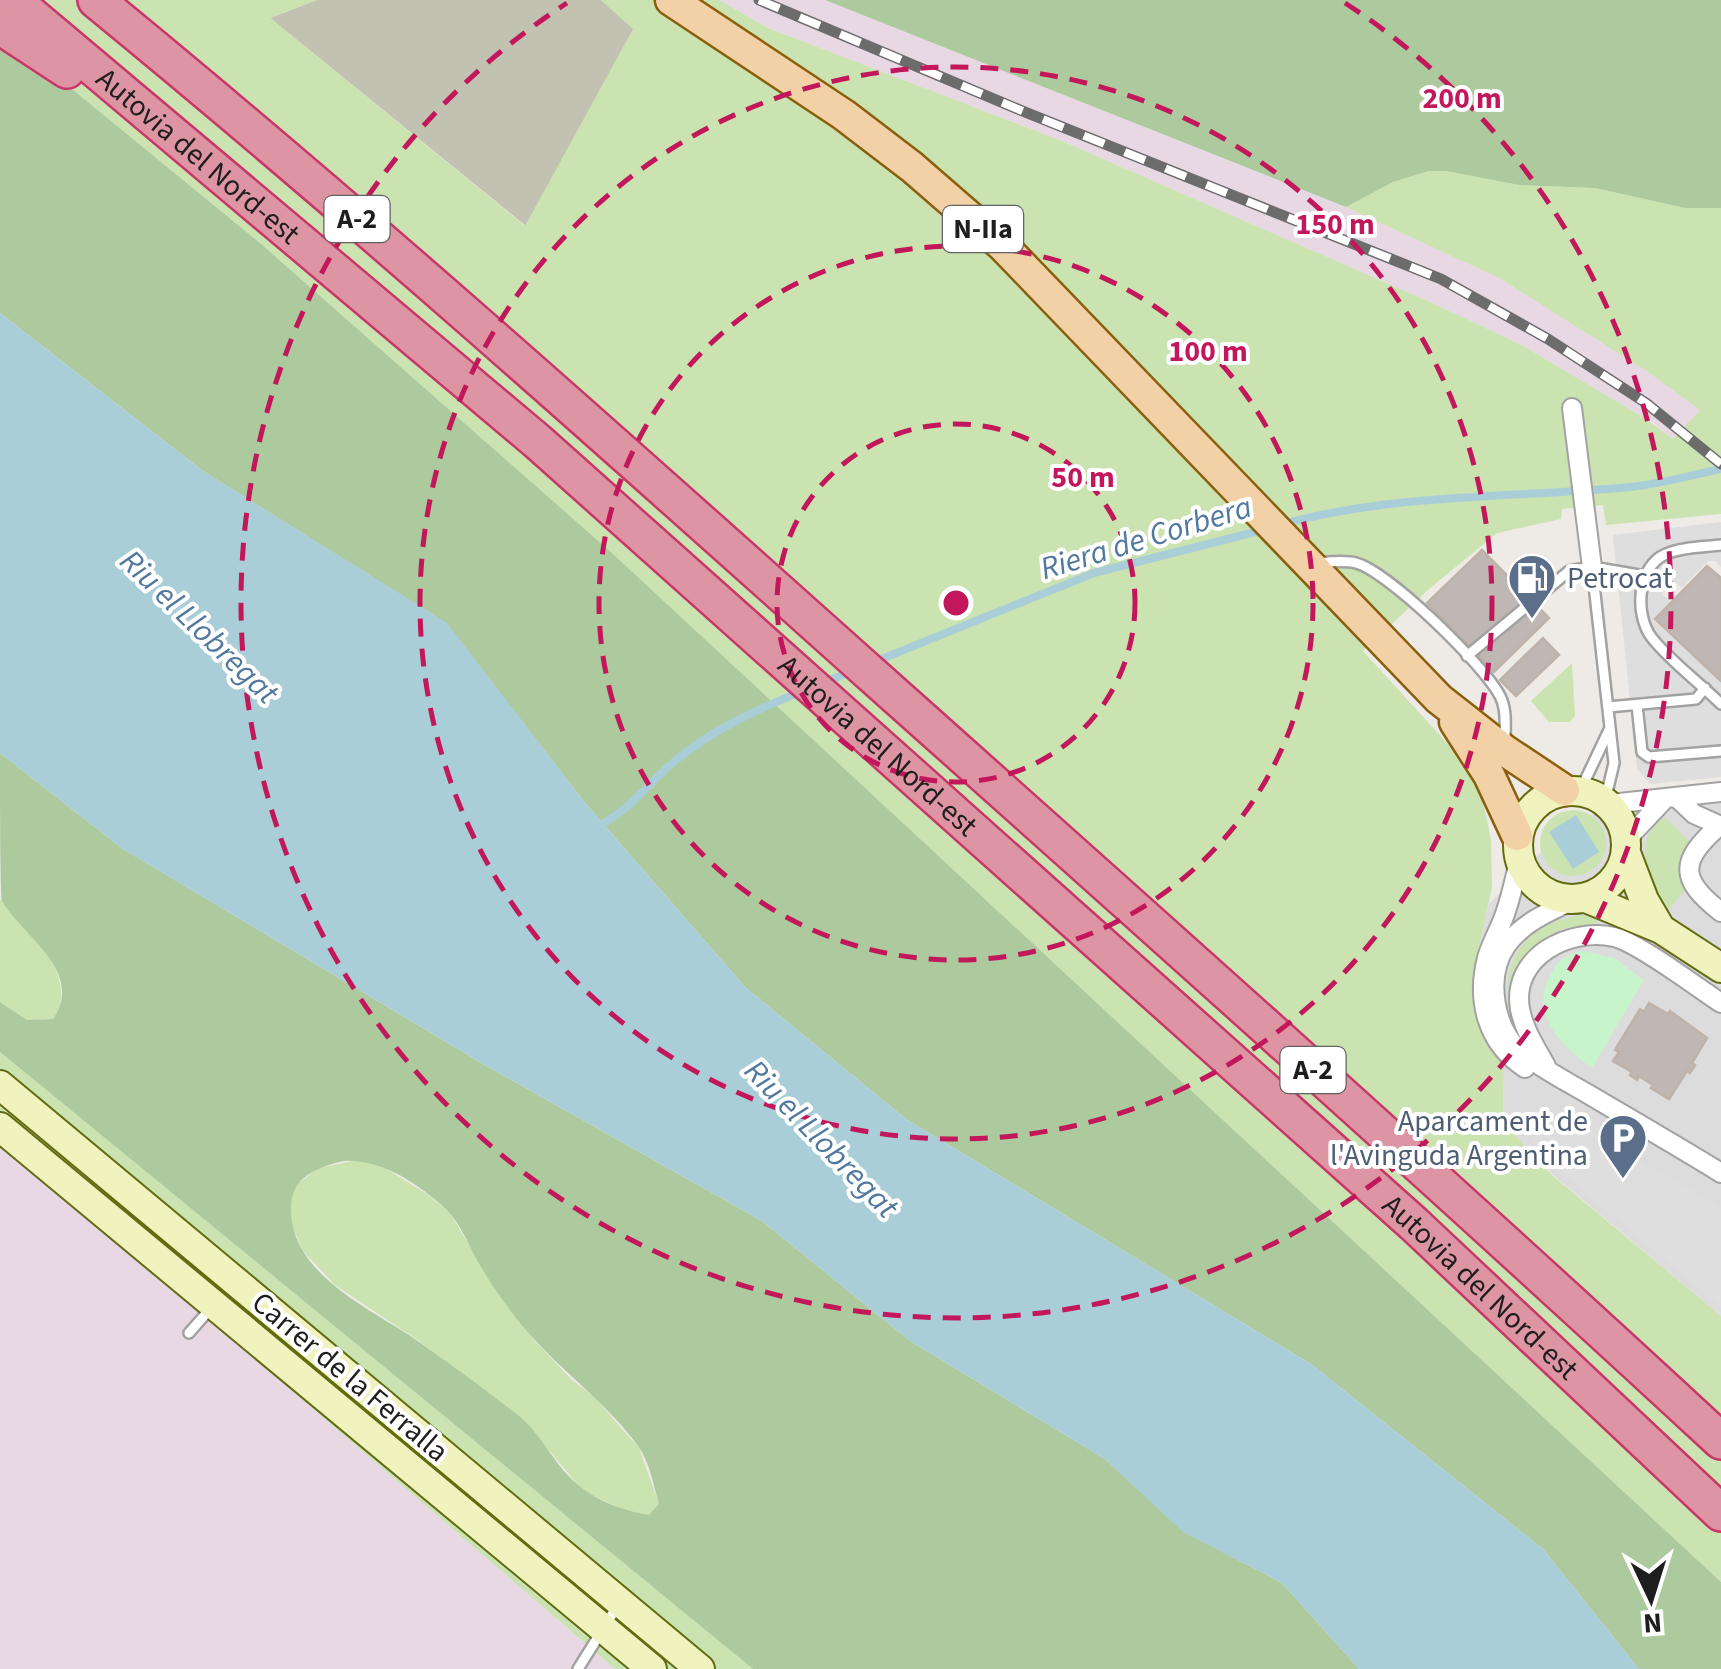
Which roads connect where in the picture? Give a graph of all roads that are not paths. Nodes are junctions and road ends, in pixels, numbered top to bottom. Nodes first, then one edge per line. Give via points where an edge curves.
1 (13, 0) edge
2 (96, 0) edge
3 (671, 0) edge
4 (0, 26) edge
5 (202, 158) junction
6 (1572, 408) dead end
7 (1721, 545) edge
8 (1301, 556) junction
9 (1592, 567) junction
10 (1645, 576) junction
11 (1467, 656) junction
12 (1705, 688) junction
13 (1439, 699) junction
14 (1721, 704) edge
15 (1637, 706) junction
16 (1608, 707) junction
17 (1610, 727) junction
18 (1504, 750) junction
19 (1721, 751) edge
20 (1721, 792) edge
21 (1590, 796) junction
22 (1670, 799) junction
23 (1720, 826) edge
24 (1626, 846) junction
25 (1518, 848) junction
26 (1581, 898) junction
27 (1721, 912) edge
28 (1661, 928) junction
29 (1721, 968) edge
30 (1721, 1002) edge
31 (1542, 1062) junction
32 (0, 1086) edge
33 (0, 1127) edge
34 (1721, 1174) edge
35 (234, 1281) junction
36 (214, 1304) junction
37 (189, 1332) dead end
38 (1721, 1440) edge
39 (1721, 1513) edge
40 (620, 1602) junction
41 (602, 1628) junction
42 (664, 1639) junction
43 (646, 1667) edge
44 (578, 1669) edge
45 (700, 1669) edge

1 - 5 highway, Autovia del Nord-est / A-2
2 - 38 highway, Autovia del Nord-est / A-2 via 613,443
3 - 8 main road, N-IIa via 844,116 1003,246
4 - 5 highway
5 - 39 highway, Autovia del Nord-est / A-2 via 788,664 1414,1224
6 - 9 street
7 - 10 lane via 1664,554
8 - 11 lane via 1373,570
8 - 13 main road, N-IIa
9 - 10 lane
9 - 11 lane via 1569,572
9 - 16 lane
10 - 12 lane via 1642,618 1651,636
11 - 18 lane via 1502,700
12 - 14 lane
12 - 15 lane via 1696,699
13 - 18 main road, N-IIa
13 - 25 main road, N-IIa via 1489,775
15 - 16 lane
15 - 19 lane via 1642,752 1650,758
16 - 17 lane
17 - 21 lane
17 - 21 lane via 1614,763
18 - 21 main road, N-IIa
20 - 22 street
21 - 22 street
21 - 24 street via 1622,821
21 - 25 street via 1538,802 1527,814
22 - 23 street
22 - 24 street
23 - 27 street via 1698,843 1688,867 1695,891
24 - 26 street via 1620,873
24 - 28 street
25 - 26 street, N-IIa via 1538,887
25 - 31 street via 1482,1002 1507,1056 1527,1070
26 - 28 street
26 - 31 street via 1522,929 1504,948 1496,974 1500,1018 1520,1051
28 - 29 street
30 - 31 street via 1620,938 1578,935 1539,954 1520,987 1520,1009
31 - 34 street
32 - 35 street, Carrer de la Ferralla
33 - 36 street, Carrer de la Ferralla
35 - 36 lane
35 - 40 street, Carrer de la Ferralla
36 - 37 lane
36 - 41 street, Carrer de la Ferralla
40 - 41 lane
40 - 42 street, Carrer de la Ferralla
41 - 43 street, Carrer de la Ferralla
41 - 44 lane
42 - 43 lane
42 - 45 street, Carrer de la Ferralla

